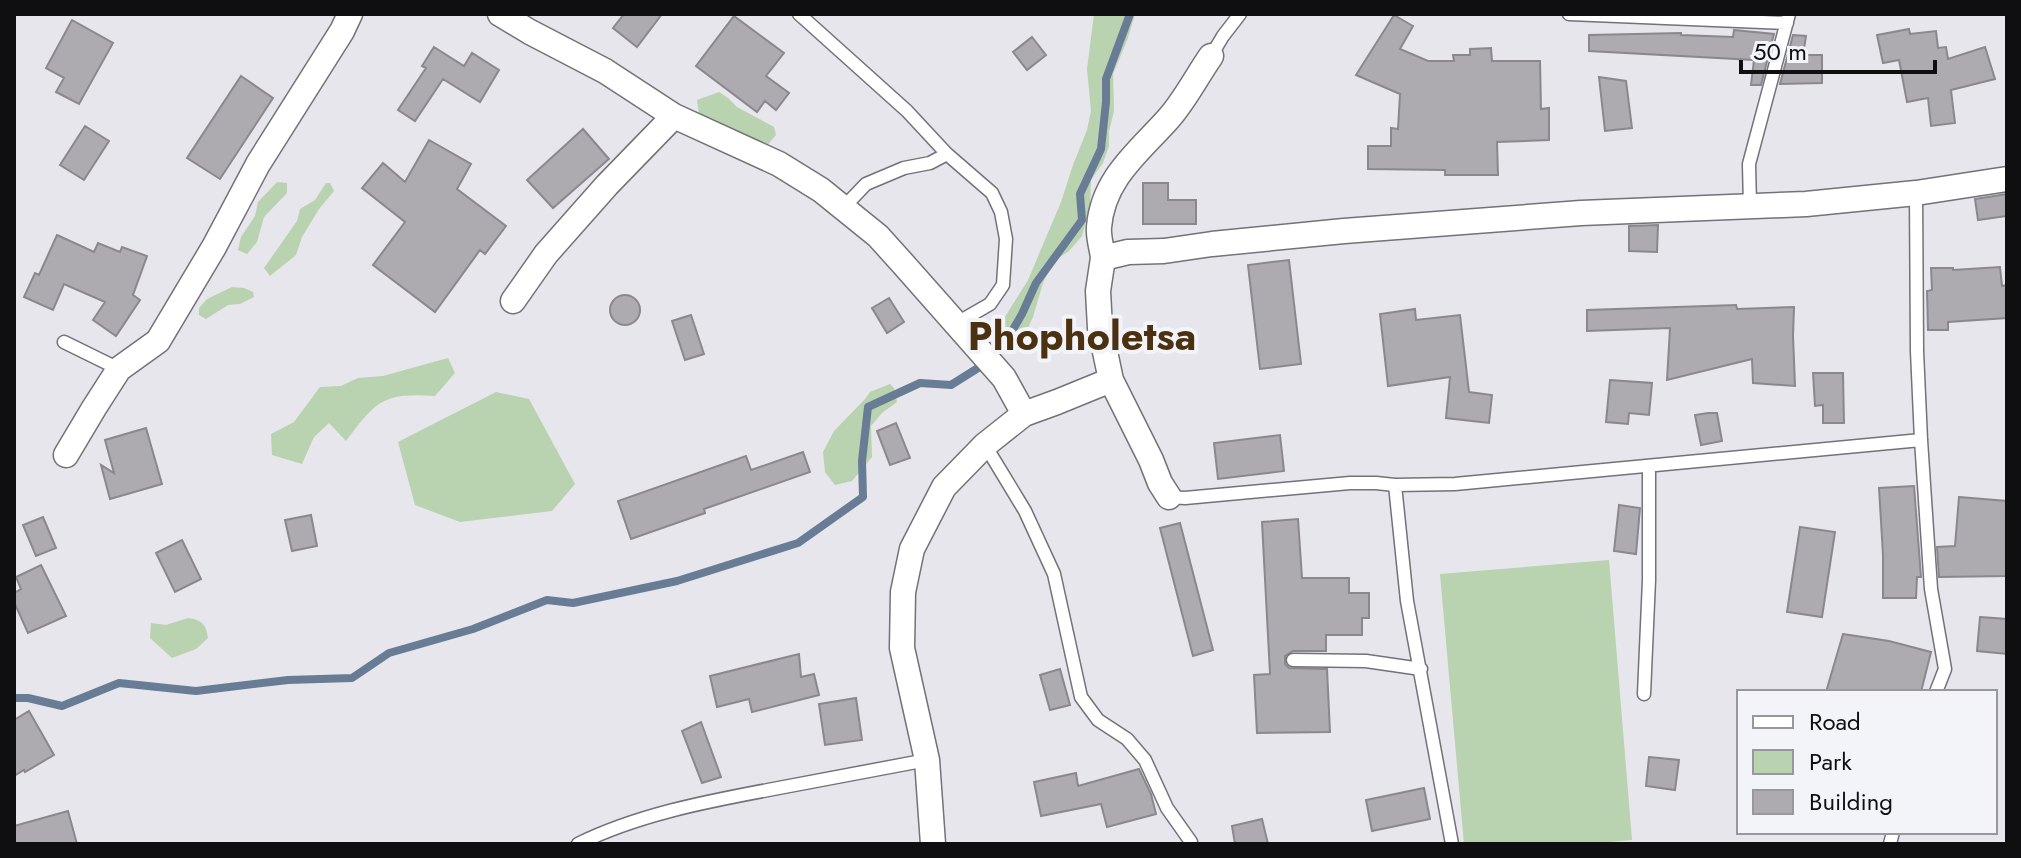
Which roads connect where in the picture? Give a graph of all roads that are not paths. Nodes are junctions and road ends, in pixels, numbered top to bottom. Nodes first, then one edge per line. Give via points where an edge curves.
1 (350, 14) edge
2 (500, 14) edge
3 (799, 14) edge
4 (1240, 14) edge
5 (1569, 14) edge
6 (1788, 18) edge
7 (1211, 56) joint
8 (674, 116) junction
9 (947, 154) junction
10 (2007, 179) edge
11 (1916, 193) junction
12 (1750, 206) junction
13 (843, 208) junction
14 (1103, 258) junction
15 (513, 301) dead end
16 (957, 323) junction
17 (64, 342) dead end
18 (119, 369) junction
19 (1111, 380) junction
20 (1024, 414) junction
21 (1921, 440) junction
22 (985, 445) junction
23 (66, 455) dead end
24 (1649, 466) junction
25 (1395, 485) junction
26 (1169, 497) joint
27 (1293, 660) dead end
28 (1421, 669) junction
29 (1937, 690) edge
30 (1644, 694) dead end
31 (927, 760) junction
32 (1191, 842) dead end
33 (578, 844) edge
34 (933, 844) edge
35 (1452, 844) edge

1 - 18 street via 158,341
2 - 8 street
3 - 9 lane
4 - 7 lane
5 - 6 lane
6 - 12 lane via 1749,164
7 - 14 street via 1171,116 1114,182 1098,230
8 - 13 street via 779,164
8 - 15 street via 546,254
9 - 13 lane via 866,184
9 - 16 lane via 992,193 1006,239 1003,285 990,304
10 - 11 street
11 - 12 street
11 - 21 lane
12 - 14 street via 1344,231
13 - 16 street via 878,236
14 - 19 street via 1100,328
16 - 20 street via 1004,378
17 - 18 lane
18 - 23 street
19 - 20 street
19 - 26 street
20 - 22 street
21 - 24 lane
21 - 29 lane via 1931,589 1945,669
22 - 31 street via 944,487 912,549 903,592 902,648
22 - 32 lane via 1025,511 1054,574 1081,697 1098,720 1127,739 1145,760 1167,808
24 - 25 lane
24 - 30 lane
25 - 26 lane via 1350,483
25 - 28 lane via 1407,601
27 - 28 lane via 1366,661
28 - 35 lane
31 - 33 lane via 688,807 609,829
31 - 34 street

